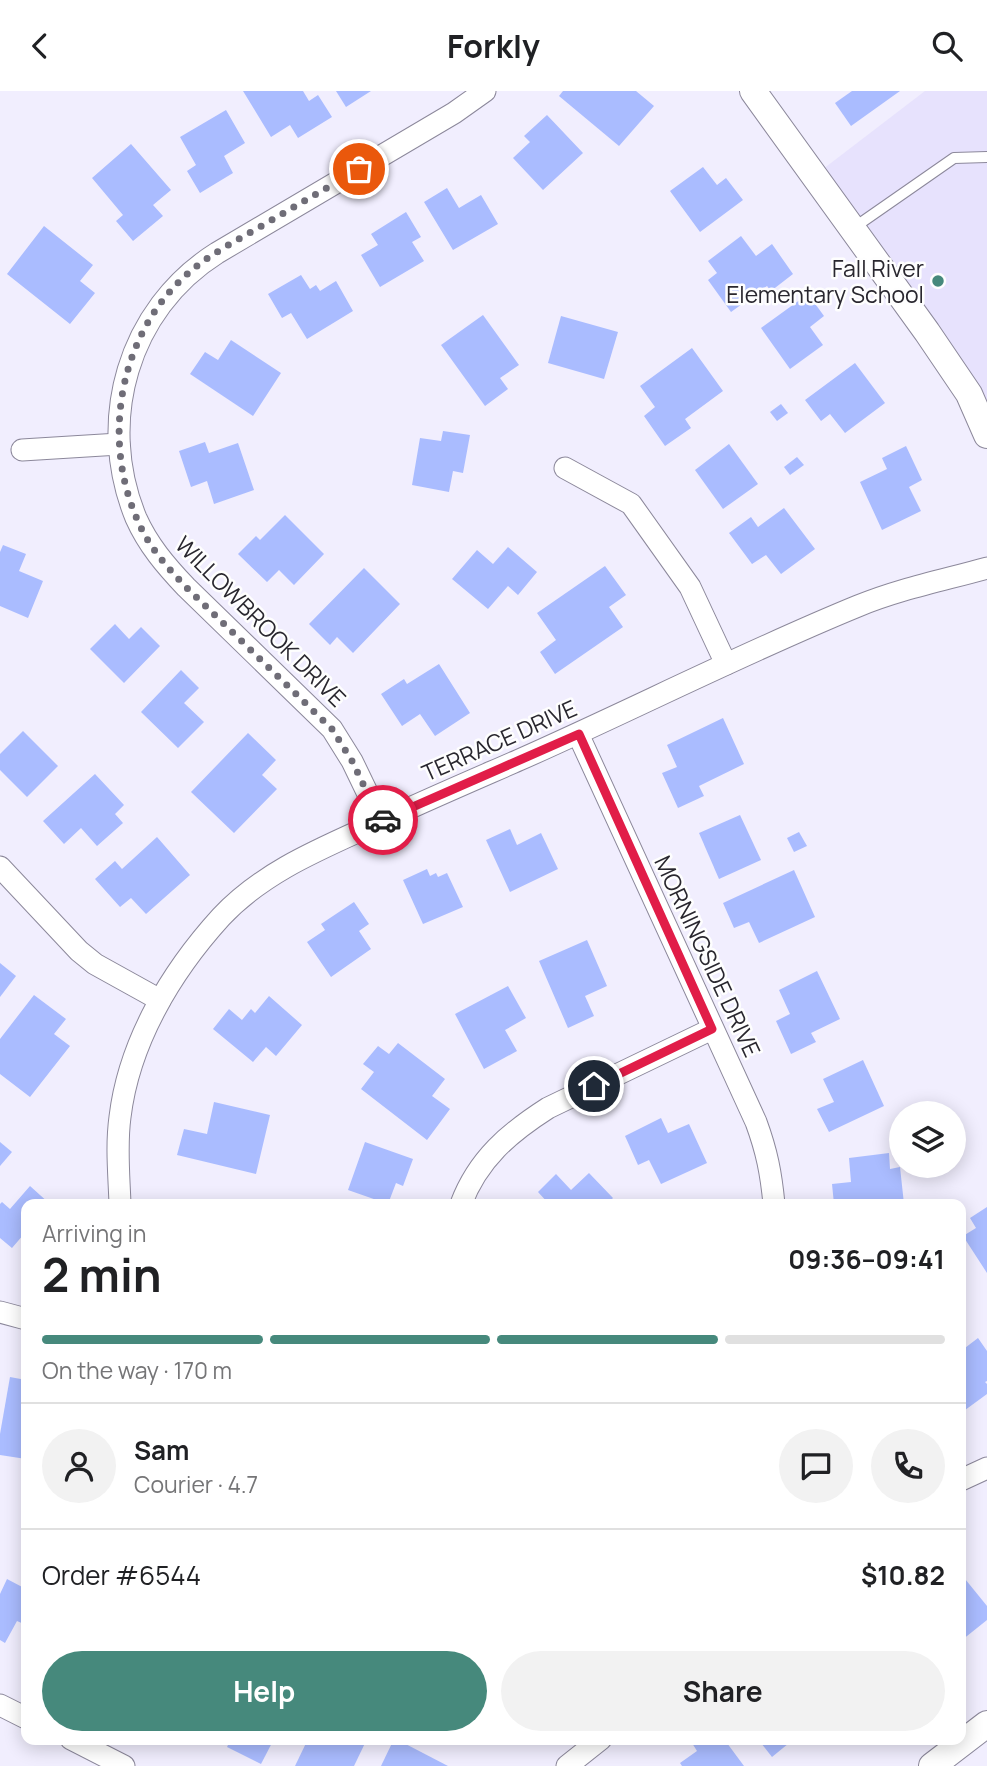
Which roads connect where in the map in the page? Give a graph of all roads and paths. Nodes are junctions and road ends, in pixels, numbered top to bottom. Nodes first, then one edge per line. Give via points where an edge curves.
1 (485, 91) edge
2 (753, 91) edge
3 (987, 157) edge
4 (852, 229) junction
5 (987, 435) edge
6 (119, 444) junction
7 (22, 450) dead end
8 (565, 468) dead end
9 (987, 568) edge
10 (726, 664) junction
11 (579, 734) junction
12 (381, 821) junction
13 (0, 867) edge
14 (160, 1000) junction
15 (712, 1029) junction
16 (120, 1199) edge
17 (463, 1199) edge
18 (774, 1199) edge
19 (0, 1312) edge
20 (21, 1318) edge
21 (987, 1468) edge
22 (966, 1478) edge
23 (0, 1705) edge
24 (21, 1716) edge
25 (987, 1724) edge
26 (966, 1740) edge
27 (83, 1745) edge
28 (593, 1745) edge
29 (960, 1745) edge
30 (124, 1766) edge
31 (567, 1766) edge
32 (932, 1766) edge

1 - 6 street, WILLOWBROOK DRIVE via 216,253 182,279 155,312 131,358 121,401
2 - 4 street
3 - 4 lane via 954,157
4 - 5 street via 969,394
6 - 7 street
6 - 12 street, WILLOWBROOK DRIVE via 129,498 151,546 186,587 332,729
8 - 10 street via 631,504 690,587
9 - 10 street, TERRACE DRIVE via 860,605
10 - 11 street, TERRACE DRIVE
11 - 12 street, TERRACE DRIVE
11 - 15 street, MORNINGSIDE DRIVE
12 - 14 street, TERRACE DRIVE via 310,853 243,897 188,955
13 - 14 street via 79,951
14 - 16 street, TERRACE DRIVE via 126,1081 117,1149
15 - 17 street via 526,1122 490,1155
15 - 18 street, MORNINGSIDE DRIVE via 756,1122 771,1171
19 - 20 street
21 - 22 street
23 - 24 street
25 - 26 street
27 - 30 street
28 - 31 street
29 - 32 street

